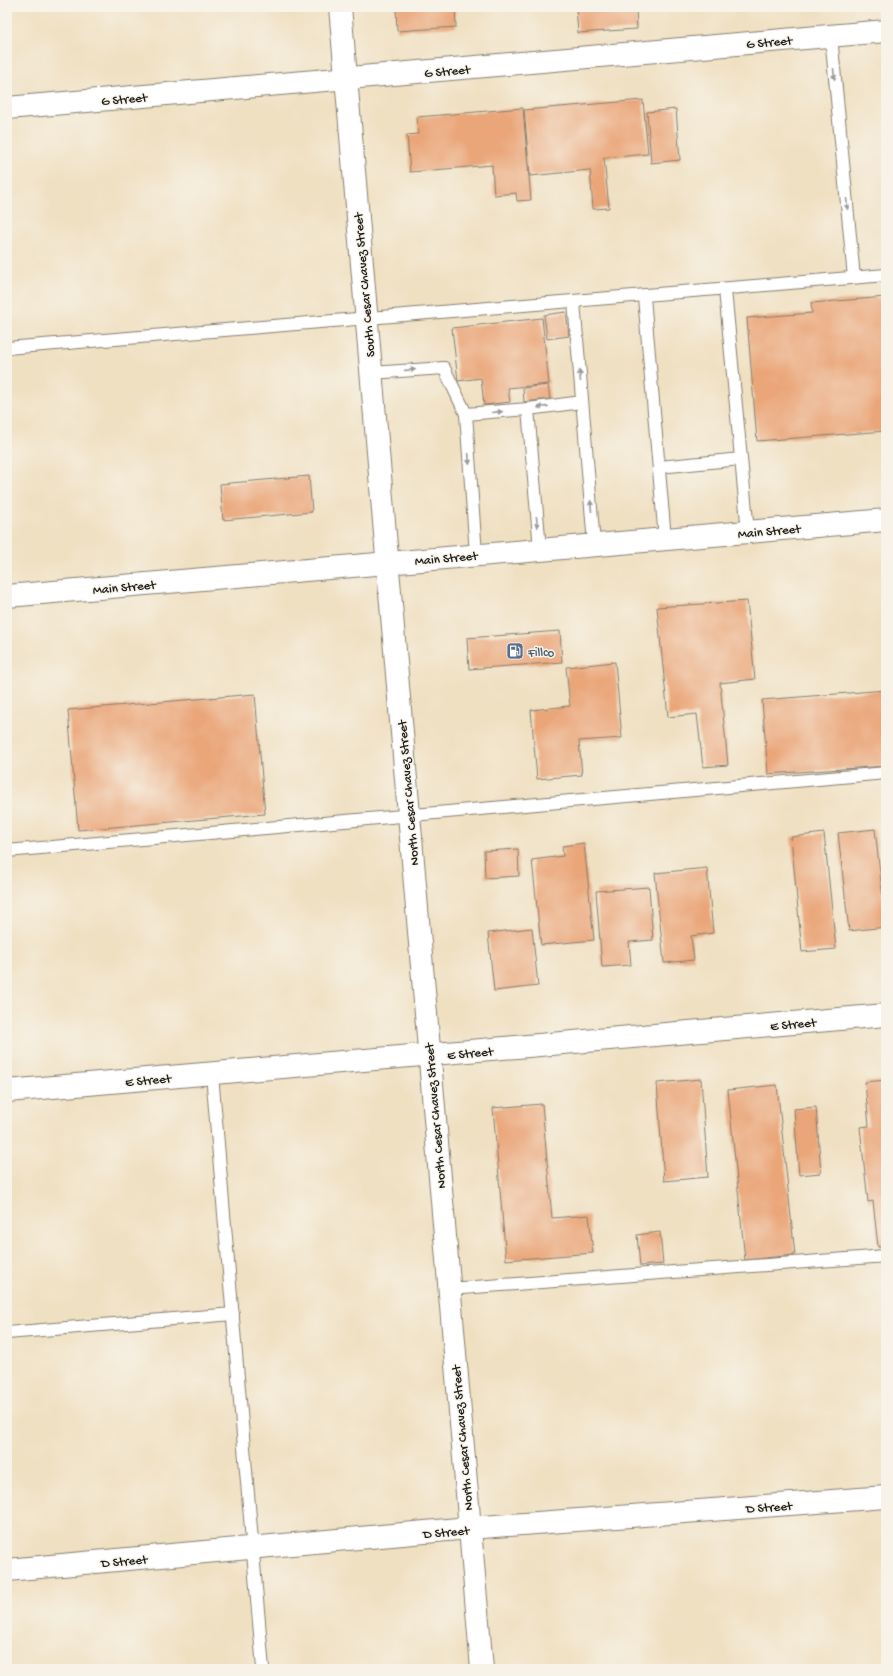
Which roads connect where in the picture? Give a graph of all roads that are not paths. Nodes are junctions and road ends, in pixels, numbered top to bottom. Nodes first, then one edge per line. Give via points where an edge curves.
1 (340, 7) edge
2 (886, 31) edge
3 (831, 36) junction
4 (346, 79) junction
5 (7, 108) edge
6 (886, 275) edge
7 (854, 278) junction
8 (725, 290) junction
9 (644, 297) junction
10 (574, 302) junction
11 (366, 319) junction
12 (7, 348) edge
13 (371, 373) junction
14 (582, 402) junction
15 (528, 409) junction
16 (466, 414) junction
17 (741, 459) junction
18 (659, 467) junction
19 (886, 520) edge
20 (748, 532) junction
21 (665, 539) junction
22 (594, 544) junction
23 (540, 549) junction
24 (476, 554) junction
25 (387, 562) junction
26 (7, 596) edge
27 (886, 773) edge
28 (409, 814) junction
29 (7, 851) edge
30 (886, 1015) edge
31 (429, 1055) junction
32 (212, 1074) junction
33 (7, 1091) edge
34 (886, 1256) edge
35 (449, 1289) junction
36 (233, 1314) junction
37 (7, 1333) edge
38 (886, 1497) edge
39 (469, 1528) junction
40 (253, 1548) junction
41 (7, 1570) edge
42 (263, 1669) edge
43 (482, 1669) edge

1 - 4 street, South Cesar Chavez Street
2 - 3 street, G Street
3 - 4 street, G Street
3 -> 7 lane
4 - 5 street, G Street
4 - 11 street, South Cesar Chavez Street
6 - 7 lane
7 - 8 lane
8 - 9 lane
8 - 17 lane
9 - 10 lane
9 - 18 lane
10 - 11 lane
14 -> 10 lane
11 - 12 lane
11 - 13 street, South Cesar Chavez Street
13 -> 16 lane via 444,368
13 - 25 street, South Cesar Chavez Street
14 -> 15 lane
22 -> 14 lane
16 -> 15 lane
15 -> 23 lane
16 -> 24 lane
17 - 18 lane
17 - 20 lane
18 - 21 lane
19 - 20 street, Main Street
20 - 21 street, Main Street
21 - 22 street, Main Street
22 - 23 street, Main Street
23 - 24 street, Main Street
24 - 25 street, Main Street
25 - 26 street, Main Street
25 - 28 street, North Cesar Chavez Street
27 - 28 lane
28 - 29 lane
28 - 31 street, North Cesar Chavez Street
30 - 31 street, E Street
31 - 32 street, E Street
31 - 35 street, North Cesar Chavez Street
32 - 33 street, E Street
32 - 36 lane
34 - 35 lane
35 - 39 street, North Cesar Chavez Street
36 - 37 lane
36 - 40 lane
38 - 39 street, D Street
39 - 40 street, D Street
39 - 43 street, North Cesar Chavez Street
40 - 41 street, D Street
40 - 42 lane

